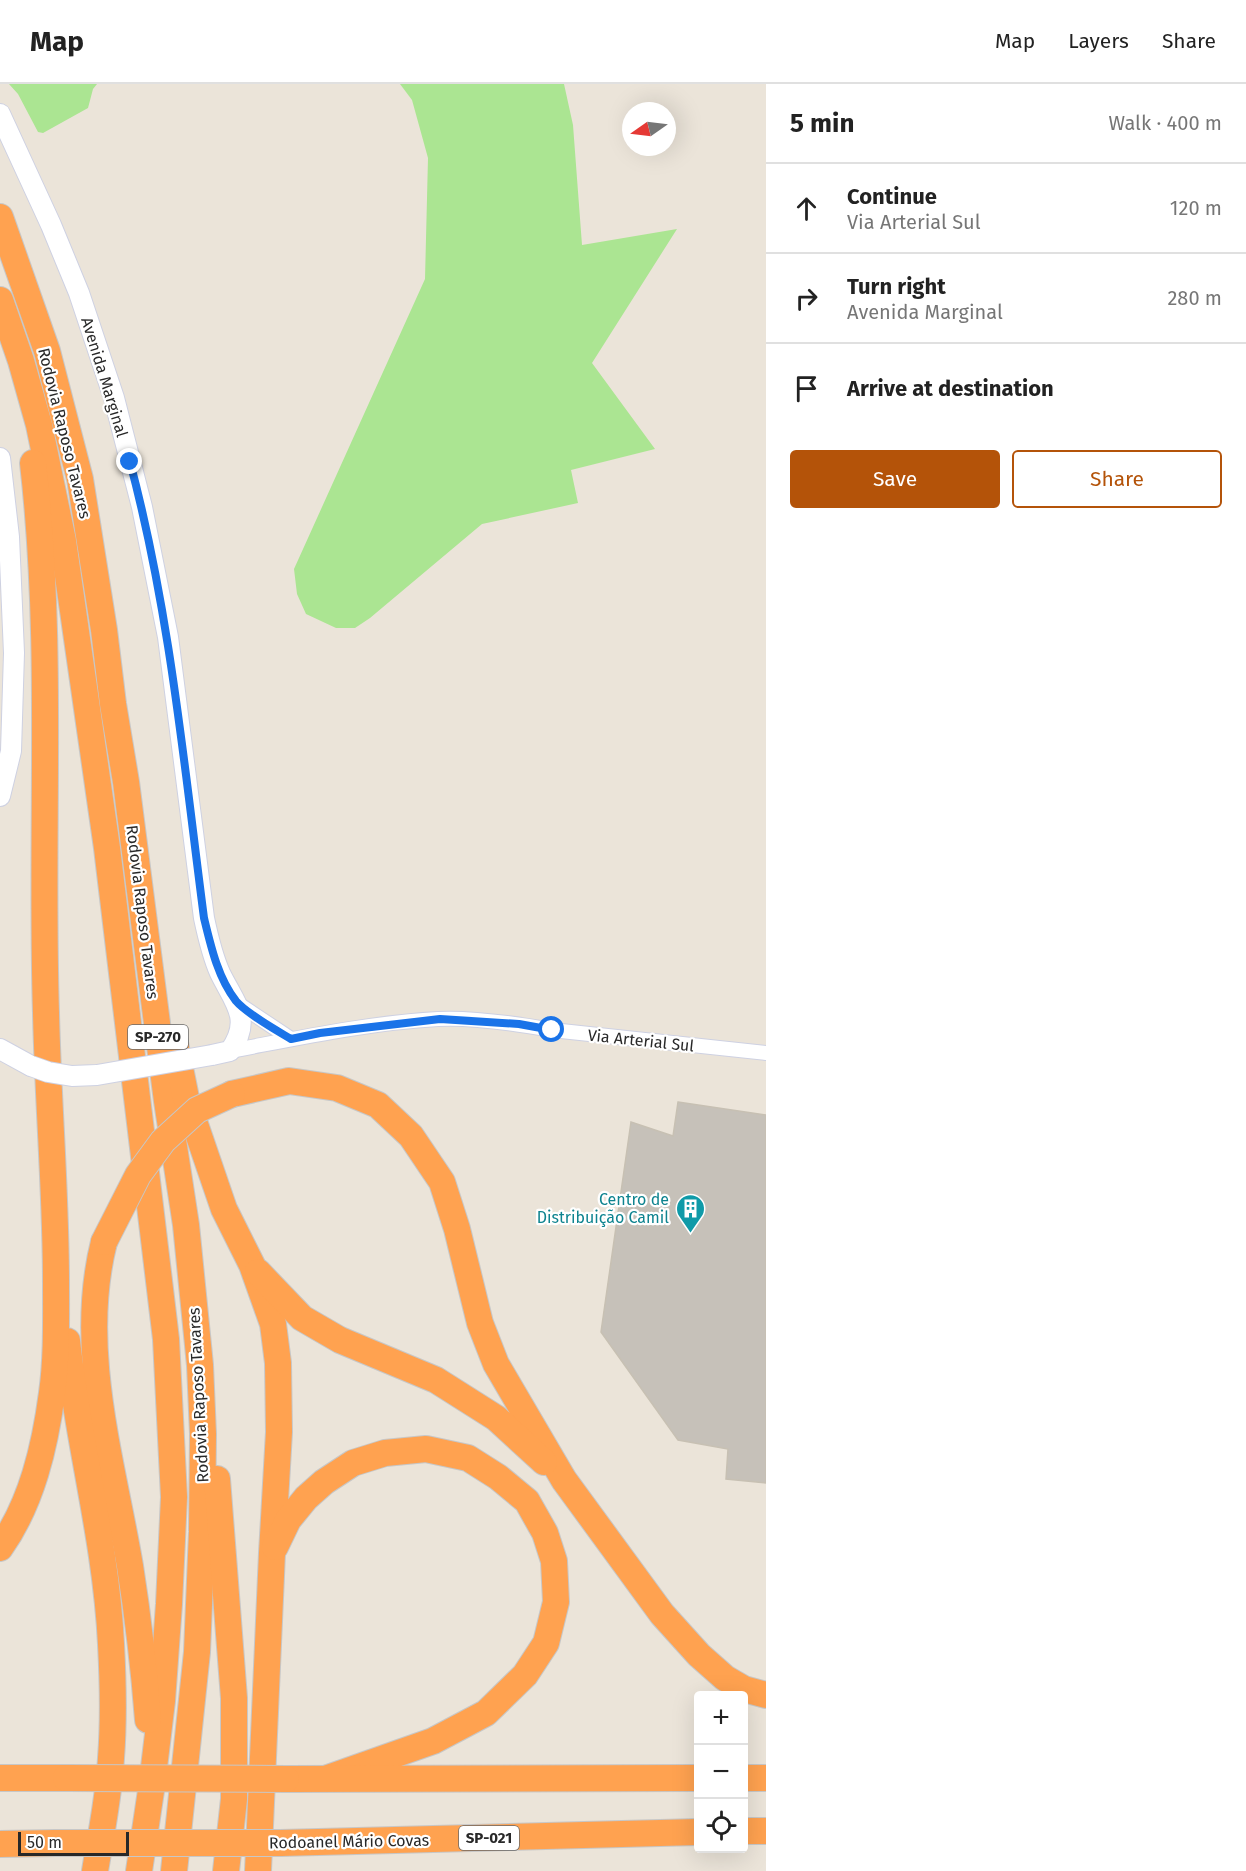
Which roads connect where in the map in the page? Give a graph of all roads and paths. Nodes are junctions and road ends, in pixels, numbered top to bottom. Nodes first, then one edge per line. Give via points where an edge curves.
1 (0, 114) edge
2 (0, 217) edge
3 (0, 300) edge
4 (21, 361) junction
5 (0, 458) edge
6 (0, 796) edge
7 (133, 838) junction
8 (237, 1003) junction
9 (291, 1039) junction
10 (0, 1048) edge
11 (221, 1053) junction
12 (766, 1053) edge
13 (56, 1236) junction
14 (252, 1265) junction
15 (200, 1365) junction
16 (564, 1480) junction
17 (0, 1548) edge
18 (272, 1553) junction
19 (766, 1695) edge
20 (0, 1778) edge
21 (328, 1778) junction
22 (694, 1778) edge
23 (748, 1778) edge
24 (766, 1778) edge
25 (152, 1784) junction
26 (748, 1831) edge
27 (766, 1831) edge
28 (694, 1833) edge
29 (7, 1846) edge
30 (95, 1871) edge
31 (139, 1871) edge
32 (174, 1871) edge
33 (226, 1871) edge
34 (258, 1871) edge

1 - 8 main road, Avenida Marginal via 79,293 114,398 142,507 168,637 204,918 211,949
2 - 7 highway, Rodovia Raposo Tavares / SP-270 via 46,351 80,478
3 - 4 highway, Rodovia Raposo Tavares / SP-270
4 - 13 highway via 34,477 44,640 45,1012
4 - 25 highway, Rodovia Raposo Tavares / SP-270 via 39,425 65,553 107,848 166,1339 174,1497 162,1701
5 - 6 main road via 9,537 14,653 11,751
7 - 14 highway via 186,1098 224,1209
7 - 15 highway, Rodovia Raposo Tavares / SP-270 via 186,1225
8 - 9 street, Avenida Marginal
8 - 11 main road, Avenida Marginal via 239,1039
9 - 11 street, Via Arterial Sul
9 - 12 street, Via Arterial Sul via 440,1019 519,1024
10 - 11 main road, bridge via 31,1066 72,1076
13 - 17 highway via 53,1391 42,1451 25,1503
13 - 30 highway via 70,1364 105,1571 111,1643 111,1759
14 - 16 highway via 302,1318 340,1340 436,1380 496,1418
14 - 18 highway via 273,1324 278,1363 279,1432
15 - 32 highway, Rodovia Raposo Tavares / SP-270 via 202,1468 197,1652
15 - 33 highway via 214,1450 234,1698 234,1799
16 - 19 highway via 662,1614 699,1655 725,1678
16 - 25 highway, bridge via 496,1364 480,1323 442,1182 411,1136 378,1105 336,1088 289,1081 232,1094 197,1110 163,1141 138,1175 104,1242 95,1294 97,1376 143,1662
18 - 21 highway via 288,1520 324,1482 353,1463 386,1453 426,1449 468,1458 527,1501 545,1533 554,1561 556,1602 546,1643 525,1675 486,1713 433,1741
18 - 34 highway
20 - 21 highway, bridge
21 - 22 highway
23 - 24 highway
25 - 31 highway, Rodovia Raposo Tavares / SP-270
26 - 27 highway
28 - 29 highway, Rodoanel Mário Covas / SP-021, bridge

